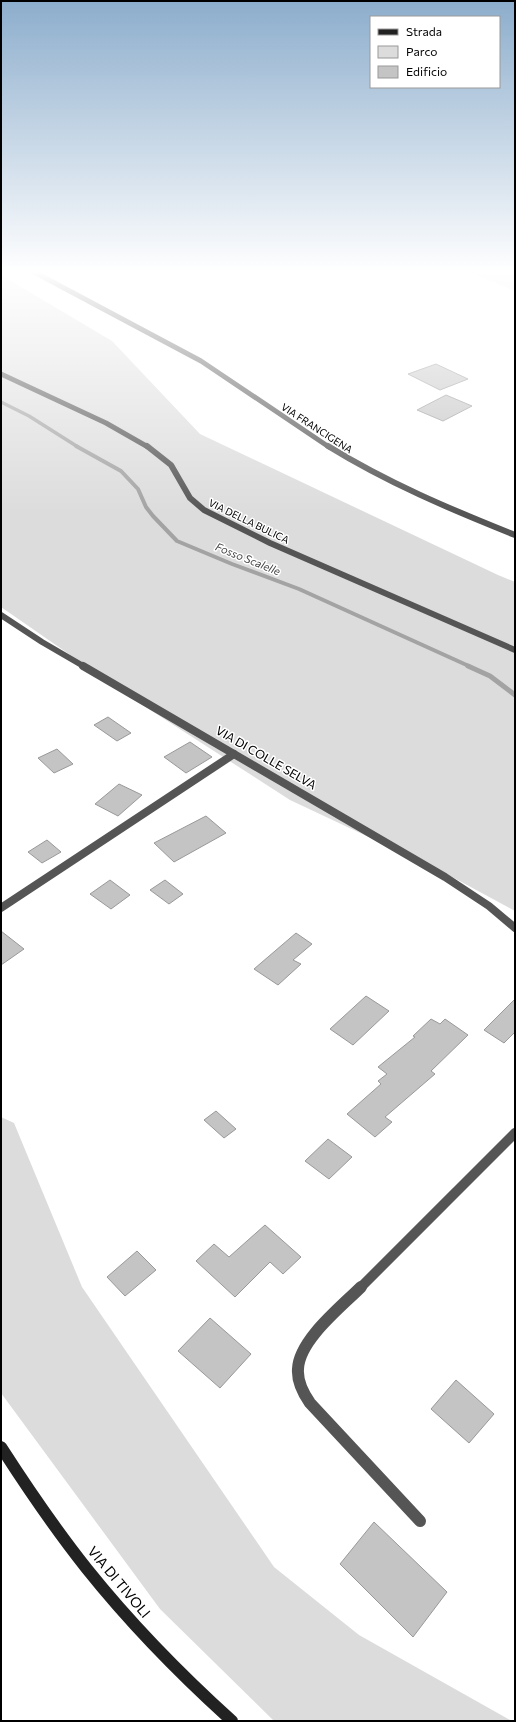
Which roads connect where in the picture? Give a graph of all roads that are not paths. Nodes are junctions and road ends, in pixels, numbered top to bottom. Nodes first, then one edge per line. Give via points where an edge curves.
1 (184, 352) edge
2 (1, 374) edge
3 (515, 535) edge
4 (1, 614) edge
5 (515, 650) edge
6 (234, 754) junction
7 (1, 908) edge
8 (515, 928) edge
9 (515, 1132) edge
10 (1, 1447) edge
11 (420, 1521) dead end
12 (232, 1721) edge

1 - 3 street, VIA FRANCIGENA via 362,467 428,500
2 - 5 street, VIA DELLA BULICA via 92,416 157,454 172,465 186,495 204,510 269,543
4 - 6 street, VIA DI COLLE SELVA via 42,642
6 - 7 street
6 - 8 street, VIA DI COLLE SELVA via 455,883
9 - 11 street via 312,1336 299,1358 298,1381 310,1403
10 - 12 main road, VIA DI TIVOLI via 55,1528 92,1574 160,1651

